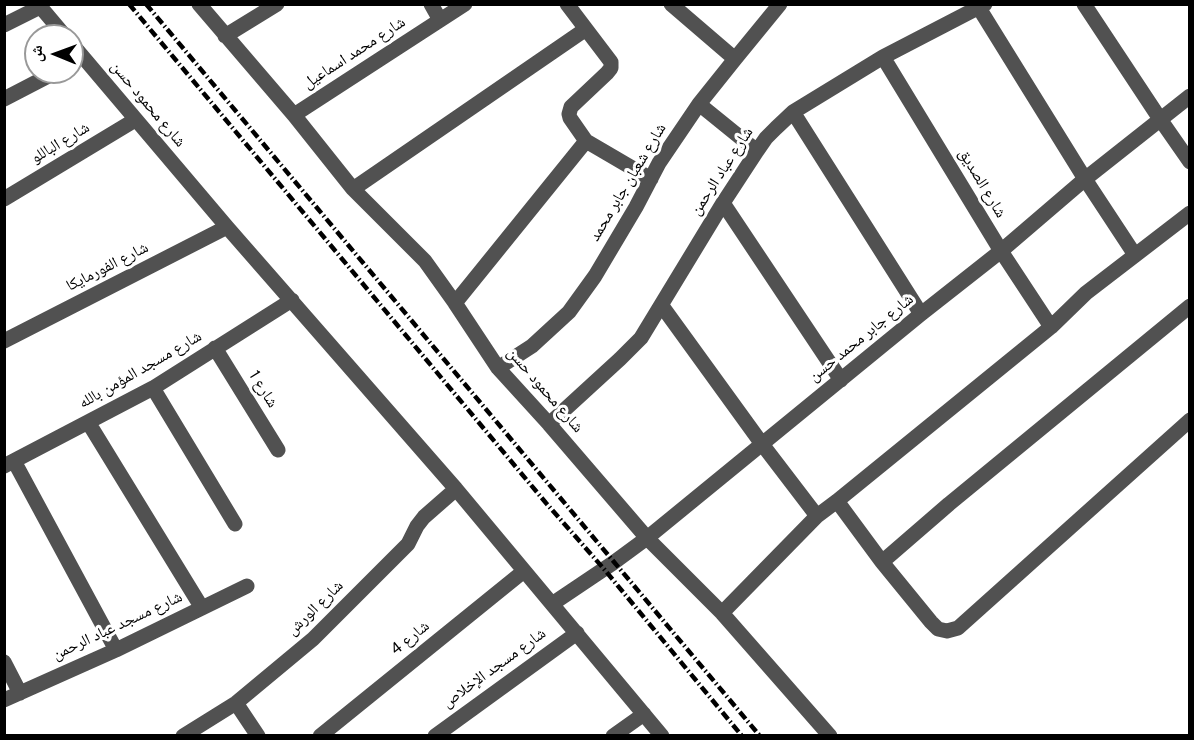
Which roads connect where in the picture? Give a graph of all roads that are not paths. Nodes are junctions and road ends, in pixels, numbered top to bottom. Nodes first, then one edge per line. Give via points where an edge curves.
1 (198, 4) edge
2 (277, 4) edge
3 (431, 4) edge
4 (465, 4) edge
5 (567, 4) edge
6 (671, 4) edge
7 (780, 4) edge
8 (1084, 4) edge
9 (39, 6) edge
10 (982, 6) edge
11 (440, 21) junction
12 (55, 24) edge
13 (4, 25) edge
14 (586, 29) junction
15 (225, 36) junction
16 (883, 57) junction
17 (735, 59) junction
18 (84, 67) edge
19 (33, 84) edge
20 (1190, 96) edge
21 (4, 99) edge
22 (699, 104) junction
23 (793, 112) junction
24 (294, 115) junction
25 (1160, 119) junction
26 (135, 120) junction
27 (586, 141) junction
28 (757, 151) junction
29 (1190, 162) edge
30 (651, 179) junction
31 (1085, 179) junction
32 (353, 189) junction
33 (4, 199) edge
34 (723, 203) junction
35 (1190, 213) edge
36 (227, 227) junction
37 (1001, 251) junction
38 (1135, 255) junction
39 (292, 300) junction
40 (455, 303) junction
41 (662, 306) junction
42 (1190, 306) edge
43 (921, 314) junction
44 (1051, 327) junction
45 (4, 341) edge
46 (215, 348) junction
47 (498, 368) junction
48 (841, 380) junction
49 (153, 388) junction
50 (1190, 420) edge
51 (88, 422) junction
52 (549, 424) junction
53 (762, 444) junction
54 (278, 450) dead end
55 (9, 464) edge
56 (456, 489) junction
57 (837, 501) junction
58 (817, 516) junction
59 (235, 524) dead end
60 (647, 538) junction
61 (882, 562) junction
62 (524, 571) junction
63 (247, 586) dead end
64 (552, 604) junction
65 (202, 608) junction
66 (722, 613) junction
67 (577, 633) junction
68 (116, 650) junction
69 (4, 662) edge
70 (20, 693) junction
71 (4, 700) edge
72 (236, 703) junction
73 (644, 714) junction
74 (183, 735) edge
75 (258, 735) edge
76 (320, 735) edge
77 (438, 735) edge
78 (613, 735) edge
79 (662, 735) edge
80 (830, 735) edge

1 - 15 street, شارع محمود حسن
2 - 15 street
3 - 11 street
4 - 11 street, شارع محمد اسماعيل
5 - 14 street
6 - 17 street
7 - 17 street, شارع شعبان جابر محمد
8 - 25 street
9 - 12 street
9 - 13 street
10 - 16 street, شارع عباد الرحمن
10 - 31 street
11 - 24 street, شارع محمد اسماعيل
14 - 27 street via 611,62 608,73 571,107 570,118
14 - 32 street
15 - 24 street, شارع محمود حسن
16 - 23 street, شارع عباد الرحمن
16 - 37 street, شارع الصديق
17 - 22 street, شارع شعبان جابر محمد
18 - 26 street, شارع محمود حسن
19 - 21 street
20 - 25 street, شارع جابر محمد حسن
22 - 28 street
22 - 30 street, شارع شعبان جابر محمد
23 - 28 street, شارع عباد الرحمن
23 - 43 street
24 - 32 street, شارع محمود حسن
25 - 29 street
25 - 31 street, شارع جابر محمد حسن
26 - 33 street, شارع الباللو
26 - 36 street, شارع محمود حسن
27 - 30 street
27 - 40 street
28 - 34 street, شارع عباد الرحمن
30 - 47 street, شارع شعبان جابر محمد via 595,276 569,312 532,346
31 - 37 street, شارع جابر محمد حسن
31 - 38 street
32 - 40 street, شارع محمود حسن via 425,261
34 - 41 street, شارع عباد الرحمن
34 - 48 street
35 - 38 street
36 - 39 street, شارع محمود حسن
36 - 45 street, شارع الفورمايكا
37 - 43 street, شارع جابر محمد حسن
37 - 44 street, شارع الصديق
38 - 44 street via 1086,293
39 - 46 street, شارع مسجد المؤمن بالله
39 - 56 street, شارع محمود حسن
40 - 47 street, شارع محمود حسن
41 - 52 street, شارع عباد الرحمن via 632,348
41 - 53 street
42 - 61 street
43 - 48 street, شارع جابر محمد حسن
44 - 57 street
46 - 49 street, شارع مسجد المؤمن بالله
46 - 54 street, شارع 1
47 - 52 street, شارع محمود حسن
48 - 53 street, شارع جابر محمد حسن
49 - 51 street, شارع مسجد المؤمن بالله
49 - 59 street
50 - 61 street via 958,627 947,631 938,628
51 - 55 street, شارع مسجد المؤمن بالله
51 - 65 street
52 - 60 street, شارع محمود حسن
53 - 58 street
53 - 60 street, شارع جابر محمد حسن
55 - 68 street
56 - 62 street, شارع محمود حسن
56 - 72 street, شارع الورش via 424,517 408,544 335,618
57 - 58 street
57 - 61 street
58 - 66 street
60 - 64 street, شارع جابر محمد حسن
60 - 66 street, شارع محمود حسن
62 - 64 street, شارع محمود حسن
62 - 76 street, شارع 4
63 - 65 street, شارع مسجد عباد الرحمن
64 - 67 street, شارع محمود حسن
65 - 68 street, شارع مسجد عباد الرحمن
66 - 80 street, شارع محمود حسن
67 - 73 street, شارع محمود حسن
67 - 77 street, شارع مسجد الإخلاص
68 - 70 street, شارع مسجد عباد الرحمن
69 - 70 street
70 - 71 street, شارع مسجد عباد الرحمن
72 - 74 street, شارع الورش
72 - 75 street
73 - 78 street
73 - 79 street, شارع محمود حسن

